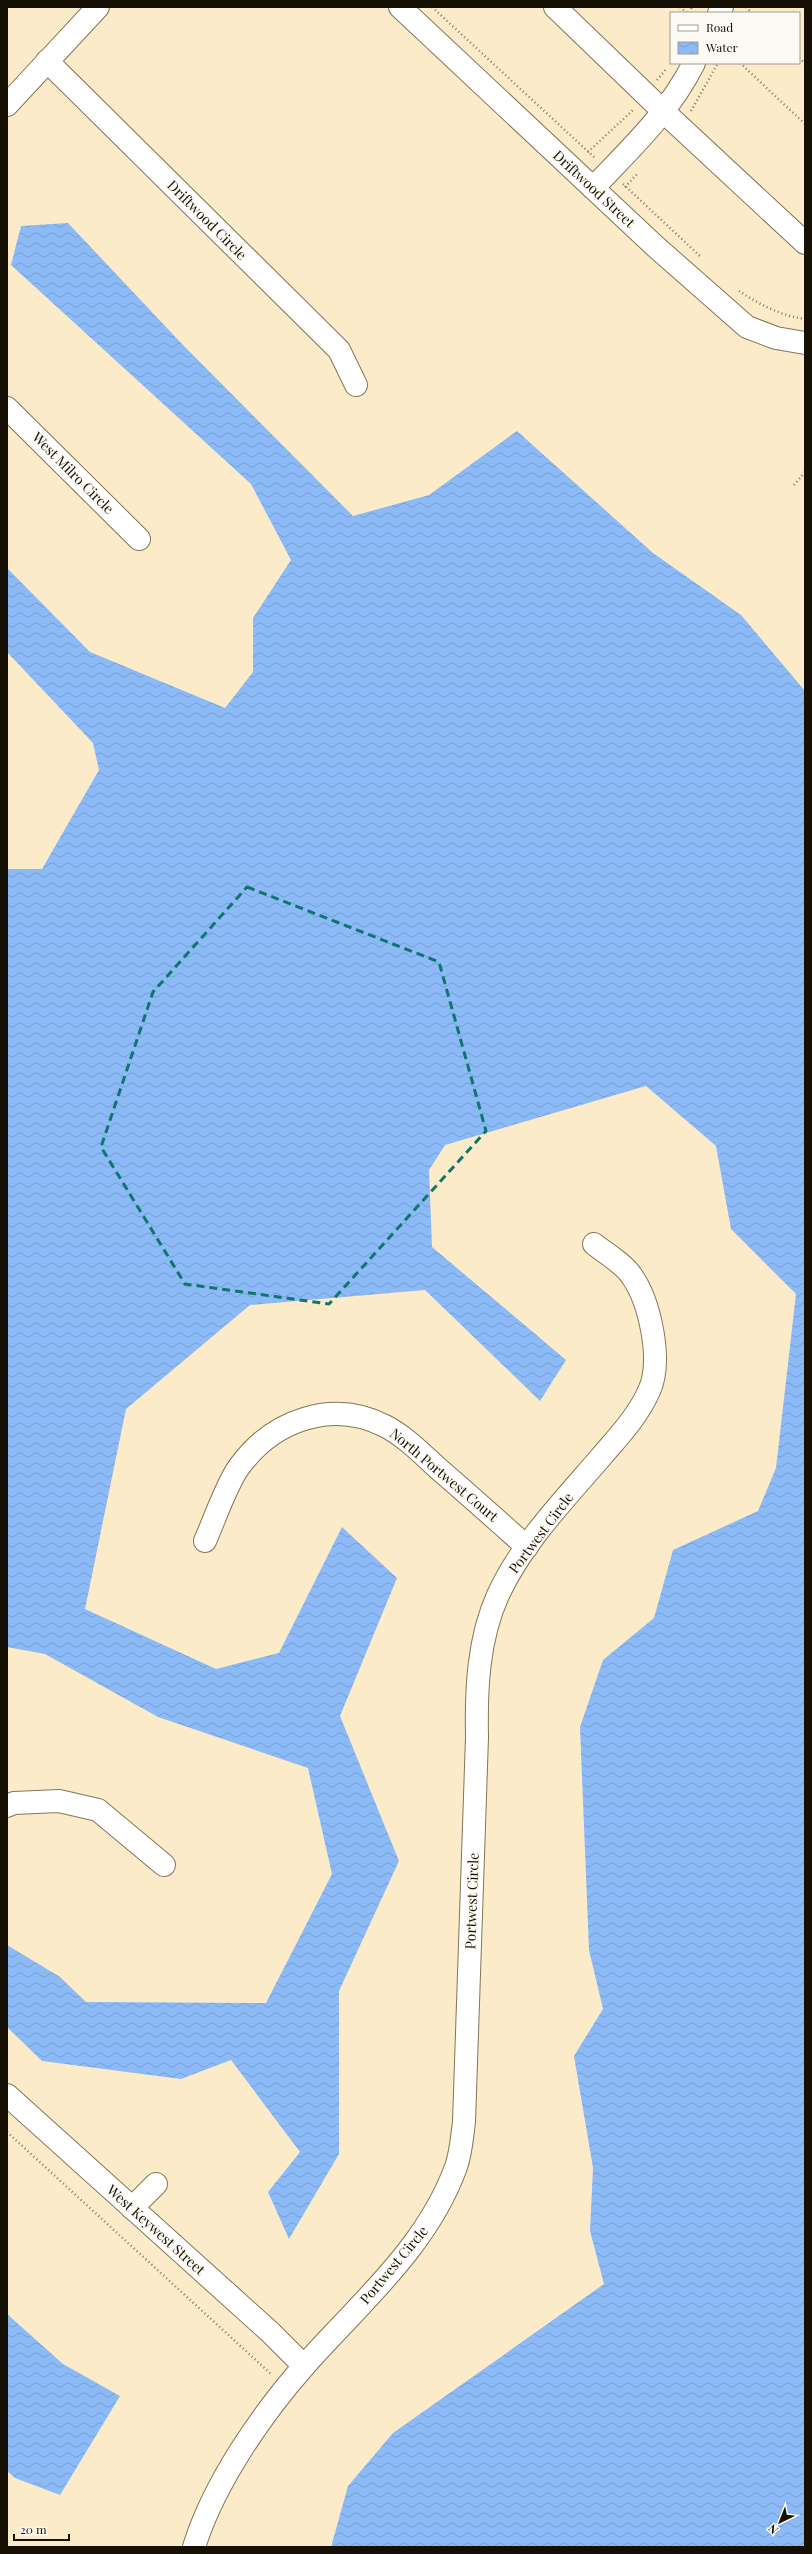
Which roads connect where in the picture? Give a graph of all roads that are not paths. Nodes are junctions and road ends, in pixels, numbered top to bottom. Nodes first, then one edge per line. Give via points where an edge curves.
1 (98, 7) edge
2 (400, 7) edge
3 (555, 7) edge
4 (48, 61) junction
5 (693, 64) edge
6 (7, 105) edge
7 (664, 112) junction
8 (593, 188) junction
9 (805, 243) edge
10 (805, 344) edge
11 (356, 385) dead end
12 (7, 408) edge
13 (139, 539) dead end
14 (594, 1244) dead end
15 (205, 1541) dead end
16 (528, 1547) junction
17 (7, 1806) edge
18 (164, 1865) dead end
19 (7, 2095) edge
20 (156, 2184) dead end
21 (132, 2208) junction
22 (304, 2366) junction
23 (194, 2547) edge

1 - 4 street
2 - 8 street, Driftwood Street
3 - 7 street
4 - 6 street
4 - 11 street, Driftwood Circle via 339,350
5 - 7 street via 679,92
7 - 8 street
7 - 9 street
8 - 10 street, Driftwood Street via 747,327 776,338
12 - 13 street, West Milro Circle
14 - 16 street, Portwest Circle via 631,1275 650,1317 656,1353 650,1390 627,1427 550,1516
15 - 16 street, North Portwest Court via 238,1467 262,1442 292,1421 322,1413 358,1415 386,1426 422,1453
16 - 22 street, Portwest Circle via 498,1595 486,1626 476,1692 464,2122 457,2166 442,2201 423,2233
17 - 18 street via 14,1803 59,1801 98,1810
19 - 21 street, West Keywest Street
20 - 21 street
21 - 22 street, West Keywest Street via 270,2332
22 - 23 street, Portwest Circle via 258,2424 224,2480

